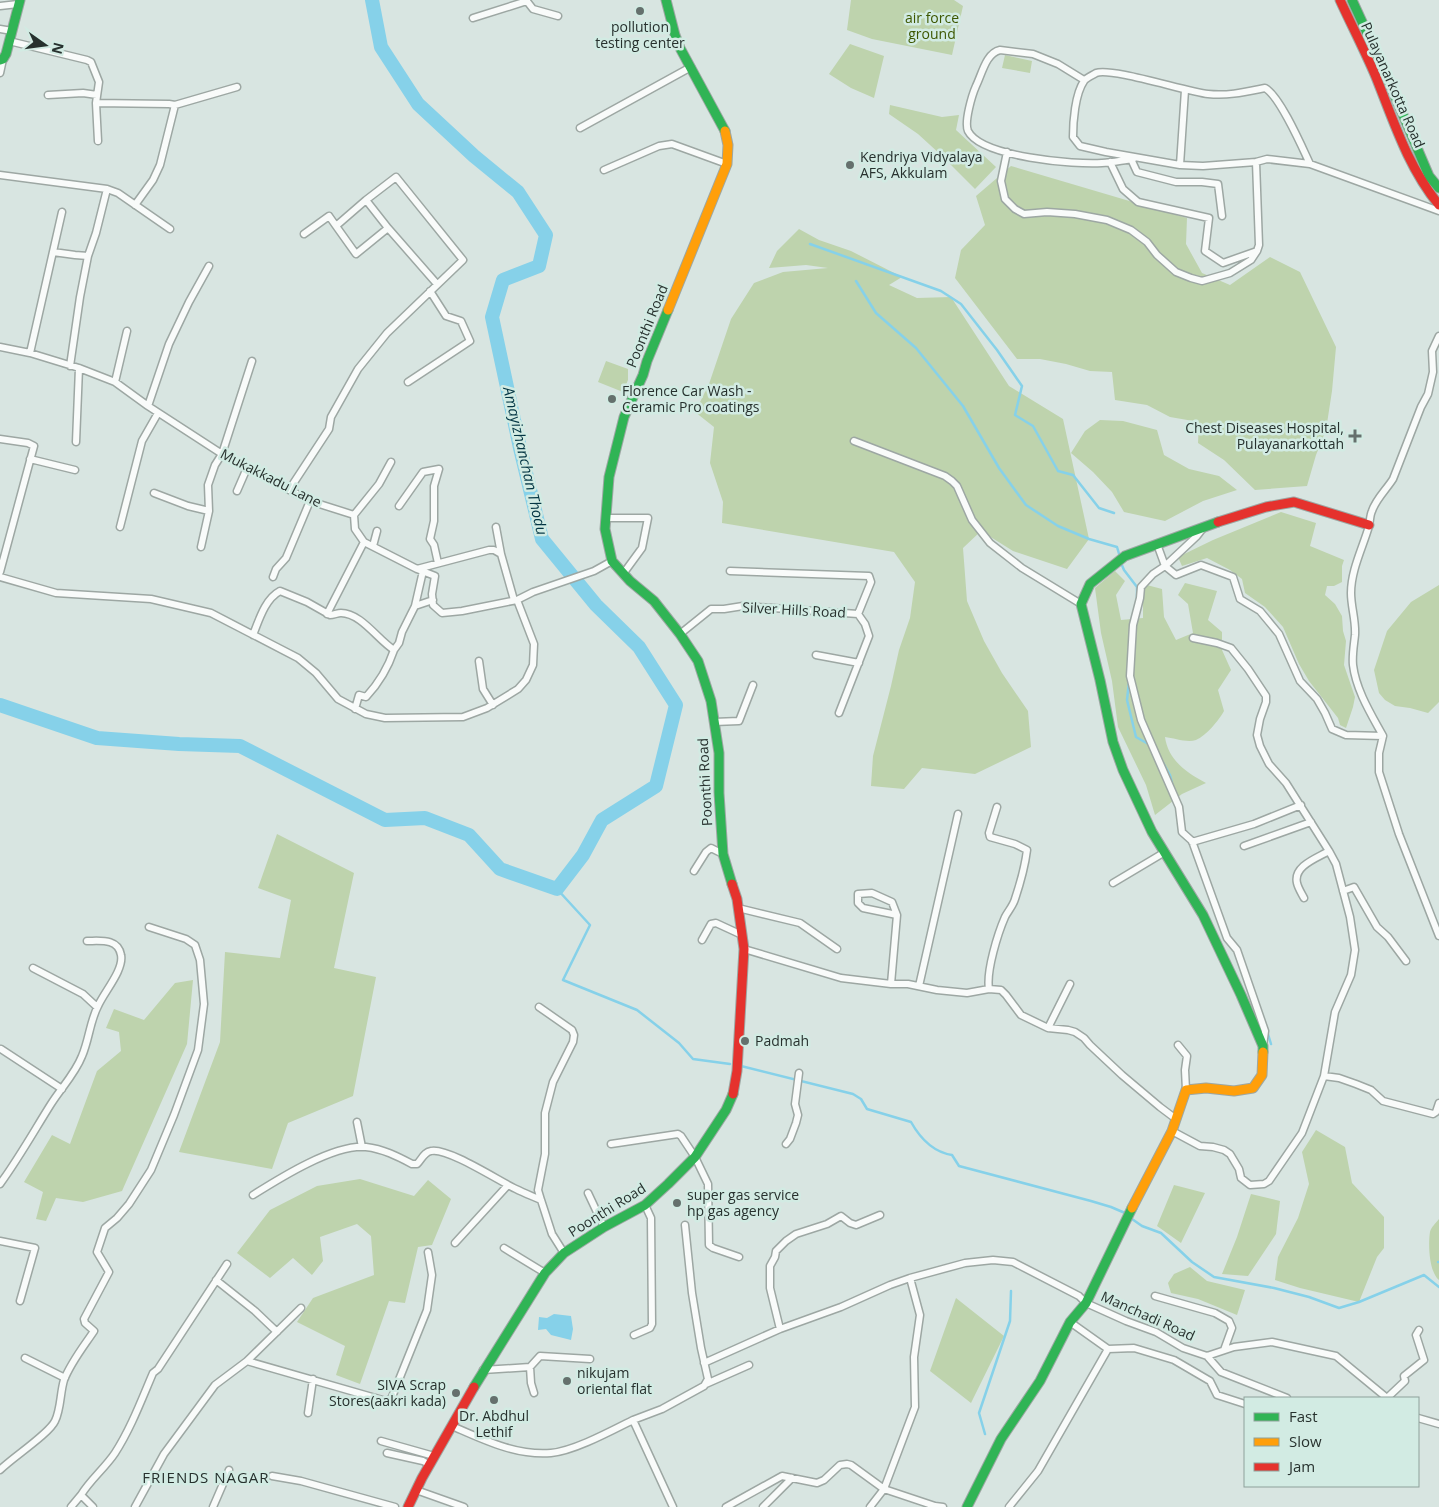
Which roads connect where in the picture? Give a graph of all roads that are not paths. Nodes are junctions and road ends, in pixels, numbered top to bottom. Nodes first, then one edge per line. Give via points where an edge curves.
1 (527, 0) edge
2 (666, 0) edge
3 (1340, 0) edge
4 (1352, 0) edge
5 (19, 2) edge
6 (0, 6) edge
7 (558, 16) dead end
8 (473, 18) dead end
9 (0, 29) edge
10 (12, 31) junction
11 (9, 41) junction
12 (2, 60) edge
13 (691, 67) junction
14 (0, 74) edge
15 (1084, 80) junction
16 (238, 87) dead end
17 (1185, 90) junction
18 (48, 95) dead end
19 (97, 95) junction
20 (96, 103) junction
21 (175, 105) junction
22 (580, 128) dead end
23 (98, 141) dead end
24 (1007, 152) junction
25 (1139, 158) junction
26 (1131, 159) junction
27 (1110, 162) junction
28 (1256, 162) junction
29 (727, 164) junction
30 (1310, 164) junction
31 (1180, 165) junction
32 (604, 170) dead end
33 (0, 175) edge
34 (1439, 188) edge
35 (107, 189) junction
36 (366, 200) junction
37 (135, 205) junction
38 (1439, 206) edge
39 (1439, 211) edge
40 (62, 212) dead end
41 (1222, 216) dead end
42 (336, 226) junction
43 (388, 228) junction
44 (170, 229) dead end
45 (304, 234) dead end
46 (1257, 251) junction
47 (53, 252) junction
48 (88, 256) junction
49 (209, 266) dead end
50 (437, 284) junction
51 (430, 291) junction
52 (127, 331) dead end
53 (1439, 336) edge
54 (0, 347) edge
55 (30, 353) junction
56 (252, 361) dead end
57 (70, 366) junction
58 (79, 368) junction
59 (115, 382) junction
60 (408, 382) dead end
61 (148, 406) junction
62 (158, 413) junction
63 (0, 438) edge
64 (854, 441) dead end
65 (76, 442) dead end
66 (222, 454) junction
67 (30, 459) junction
68 (391, 462) dead end
69 (247, 468) junction
70 (75, 470) dead end
71 (289, 490) junction
72 (237, 491) dead end
73 (154, 493) dead end
74 (310, 501) junction
75 (399, 506) dead end
76 (209, 510) junction
77 (354, 515) junction
78 (606, 518) junction
79 (1369, 525) junction
80 (1205, 526) junction
81 (120, 527) dead end
82 (496, 527) dead end
83 (377, 531) dead end
84 (364, 542) junction
85 (1157, 544) junction
86 (373, 546) junction
87 (201, 547) dead end
88 (501, 554) junction
89 (612, 561) junction
90 (438, 563) junction
91 (1165, 566) junction
92 (420, 570) junction
93 (730, 571) dead end
94 (0, 572) edge
95 (623, 574) junction
96 (0, 577) edge
97 (274, 577) dead end
98 (433, 600) junction
99 (515, 600) junction
100 (1081, 604) junction
101 (415, 606) junction
102 (327, 614) junction
103 (858, 614) junction
104 (680, 634) junction
105 (253, 635) junction
106 (1193, 638) dead end
107 (394, 650) junction
108 (816, 656) dead end
109 (479, 661) dead end
110 (859, 663) junction
111 (753, 685) dead end
112 (493, 704) junction
113 (355, 709) junction
114 (839, 713) dead end
115 (714, 722) junction
116 (1383, 736) junction
117 (1301, 805) junction
118 (997, 807) dead end
119 (958, 814) dead end
120 (1311, 822) junction
121 (1192, 842) junction
122 (1244, 846) dead end
123 (1329, 851) junction
124 (1164, 852) junction
125 (723, 854) junction
126 (694, 871) dead end
127 (1113, 883) dead end
128 (1343, 890) junction
129 (1304, 898) dead end
130 (738, 908) junction
131 (897, 916) junction
132 (149, 927) dead end
133 (742, 935) junction
134 (1439, 936) edge
135 (702, 940) dead end
136 (87, 941) dead end
137 (744, 949) junction
138 (837, 949) dead end
139 (1406, 961) dead end
140 (33, 968) dead end
141 (891, 984) junction
142 (1070, 984) dead end
143 (919, 986) junction
144 (989, 989) junction
145 (97, 1007) junction
146 (539, 1007) dead end
147 (1048, 1028) junction
148 (1178, 1045) dead end
149 (1, 1049) edge
150 (1263, 1049) junction
151 (798, 1073) dead end
152 (1324, 1076) junction
153 (62, 1089) junction
154 (1186, 1090) junction
155 (1439, 1103) edge
156 (1176, 1119) junction
157 (357, 1122) dead end
158 (1172, 1131) junction
159 (611, 1144) dead end
160 (786, 1144) dead end
161 (362, 1147) junction
162 (696, 1157) junction
163 (0, 1184) edge
164 (508, 1185) junction
165 (588, 1193) dead end
166 (253, 1195) dead end
167 (541, 1200) junction
168 (645, 1205) junction
169 (880, 1215) dead end
170 (684, 1225) dead end
171 (604, 1227) junction
172 (0, 1241) edge
173 (455, 1243) dead end
174 (504, 1248) dead end
175 (428, 1252) dead end
176 (564, 1253) junction
177 (739, 1257) dead end
178 (226, 1264) dead end
179 (545, 1273) junction
180 (910, 1278) junction
181 (216, 1280) junction
182 (1155, 1296) dead end
183 (20, 1301) dead end
184 (1086, 1303) junction
185 (300, 1308) dead end
186 (1070, 1322) junction
187 (780, 1329) junction
188 (1419, 1330) dead end
189 (277, 1332) junction
190 (634, 1335) dead end
191 (1108, 1349) junction
192 (1224, 1350) junction
193 (1207, 1356) junction
194 (25, 1358) dead end
195 (590, 1359) dead end
196 (247, 1361) junction
197 (704, 1363) junction
198 (749, 1365) dead end
199 (530, 1367) junction
200 (483, 1370) junction
201 (65, 1378) junction
202 (313, 1379) junction
203 (706, 1384) junction
204 (534, 1393) dead end
205 (1284, 1397) edge
206 (1386, 1397) edge
207 (1388, 1397) edge
208 (1244, 1404) edge
209 (308, 1412) dead end
210 (1419, 1418) edge
211 (633, 1420) junction
212 (1439, 1424) edge
213 (452, 1426) junction
214 (381, 1441) dead end
215 (387, 1453) dead end
216 (434, 1456) junction
217 (430, 1465) junction
218 (0, 1470) edge
219 (229, 1470) dead end
220 (272, 1476) dead end
221 (792, 1478) junction
222 (884, 1489) junction
223 (416, 1490) junction
224 (81, 1496) junction
225 (71, 1507) edge
226 (93, 1507) edge
227 (135, 1507) edge
228 (213, 1507) edge
229 (395, 1507) edge
230 (408, 1507) edge
231 (464, 1507) edge
232 (673, 1507) edge
233 (726, 1507) edge
234 (763, 1507) edge
235 (870, 1507) edge
236 (943, 1507) edge
237 (967, 1507) edge
238 (1009, 1507) edge

1 - 7 street via 533,9
1 - 8 street
2 - 13 street, Poonthi Road via 675,35
3 - 38 street, Pulayanarkotta Road via 1401,143
4 - 34 street via 1429,176
5 - 6 street
5 - 10 street
9 - 10 street
10 - 11 street
11 - 12 street
11 - 19 street via 91,62 99,82
12 - 14 street
13 - 22 street
13 - 29 street, Poonthi Road via 725,131
15 - 17 street via 1098,72 1127,75
15 - 24 street via 1033,54 1000,50 992,53 970,99 967,130 994,149
15 - 25 street via 1073,122 1073,137 1080,146
16 - 21 street
17 - 30 street via 1228,96 1265,88 1269,90 1289,120
17 - 31 street
18 - 19 street
19 - 20 street
20 - 21 street
20 - 23 street
21 - 37 street via 160,165
24 - 27 street via 1042,160
24 - 46 street via 1001,180 1005,199 1024,214 1075,214 1107,220 1131,230 1147,242 1176,272 1202,280 1230,273 1251,260
25 - 26 street
25 - 31 street
26 - 27 street
26 - 41 street via 1137,172 1176,182 1218,184
27 - 46 street via 1123,189 1138,202 1209,218 1205,251 1223,263
28 - 30 street via 1267,159
28 - 31 street
28 - 46 street
29 - 32 street via 672,144 659,146
29 - 78 street, Poonthi Road via 624,417 609,477
30 - 39 street
33 - 35 street
35 - 37 street
35 - 48 street
36 - 42 street
36 - 43 street
36 - 50 street via 396,177 464,260
37 - 44 street
40 - 47 street
42 - 43 street via 356,254
42 - 45 street via 329,216
43 - 50 street
47 - 48 street
47 - 55 street
48 - 57 street
49 - 61 street via 169,344
50 - 51 street
51 - 60 street via 446,316 461,320 470,341
51 - 71 street via 387,333 358,369 330,417 329,429
52 - 59 street
53 - 79 street via 1432,351 1433,372 1428,394 1392,479 1372,511
54 - 55 street, Mukakkadu Lane
55 - 57 street, Mukakkadu Lane
56 - 66 street
57 - 58 street, Mukakkadu Lane
58 - 59 street, Mukakkadu Lane
58 - 65 street
59 - 61 street, Mukakkadu Lane
61 - 62 street, Mukakkadu Lane
62 - 66 street, Mukakkadu Lane
62 - 81 street via 142,441
63 - 67 street via 34,446
64 - 100 street via 952,481 962,494 972,520 990,544
66 - 69 street, Mukakkadu Lane
66 - 76 street via 208,484
67 - 70 street
67 - 94 street
68 - 77 street via 379,484
69 - 71 street, Mukakkadu Lane
69 - 72 street
71 - 74 street, Mukakkadu Lane
73 - 76 street
74 - 77 street, Mukakkadu Lane
74 - 97 street via 286,558 276,569
75 - 90 street via 423,472 439,469 434,486 434,521 430,539
76 - 87 street
77 - 84 street via 354,529
78 - 89 street, Poonthi Road via 605,530
78 - 95 street via 648,518 642,548
79 - 80 street via 1294,502
79 - 116 street via 1351,591 1355,633 1353,666 1363,696
80 - 85 street
80 - 91 street
82 - 88 street
83 - 86 street
84 - 86 street
84 - 102 street
85 - 91 street
85 - 100 street via 1120,559 1090,584
86 - 92 street
88 - 90 street via 489,550
88 - 99 street
89 - 95 street, Poonthi Road
89 - 99 street via 594,571
90 - 92 street
91 - 116 street via 1176,575 1201,565 1233,577 1240,599 1260,611 1279,634 1300,681 1317,699 1332,729 1346,735
91 - 121 street via 1141,586 1133,625 1130,676 1141,720 1180,807 1182,832
92 - 98 street via 435,576
92 - 101 street
93 - 103 street, Silver Hills Road via 869,576 871,582
95 - 104 street, Poonthi Road via 654,602
96 - 105 street via 56,593 151,599 211,613
98 - 99 street via 433,605 442,612 462,612
98 - 101 street
99 - 112 street via 534,644 533,665 518,689
100 - 124 street via 1112,742
101 - 107 street
102 - 105 street via 278,591 266,605
102 - 107 street via 349,614
103 - 104 street, Silver Hills Road via 743,606 711,609
103 - 110 street, Silver Hills Road via 869,636
104 - 115 street, Poonthi Road via 698,660
105 - 113 street via 308,665 338,699
106 - 117 street via 1231,648 1257,681 1266,696 1257,735 1260,746 1269,764
107 - 113 street via 375,687 366,697 359,695
108 - 110 street
109 - 112 street via 483,689
110 - 114 street, Silver Hills Road
111 - 115 street via 740,721
112 - 113 street via 463,717 386,718
115 - 125 street, Poonthi Road via 719,753
116 - 134 street via 1379,772 1399,834
117 - 120 street
117 - 121 street via 1254,824
118 - 144 street via 990,837 1027,850 1014,901 995,946
119 - 143 street
120 - 122 street
120 - 123 street
121 - 150 street via 1227,938 1237,950 1266,1031
123 - 128 street
123 - 129 street via 1306,863 1299,872 1296,882
124 - 127 street
124 - 150 street via 1203,915
125 - 126 street via 711,848
125 - 130 street, Poonthi Road
128 - 139 street via 1354,887 1377,927
128 - 152 street via 1355,950 1351,975 1335,1012
130 - 133 street, Poonthi Road
130 - 138 street via 800,923
131 - 131 street via 863,908 858,903 858,894 872,893 892,902
131 - 141 street
132 - 201 street via 195,945 200,960 204,1004 198,1050 151,1170 129,1204 105,1228 97,1252 109,1272 84,1319 94,1331
133 - 135 street via 716,922 711,924
133 - 137 street, Poonthi Road
136 - 145 street via 113,943 122,956 120,966
137 - 141 street via 841,978
137 - 162 street, Poonthi Road via 737,1071 732,1098
140 - 145 street via 83,994
141 - 143 street
142 - 147 street
143 - 144 street via 967,993
144 - 147 street via 1001,990 1021,1015
145 - 153 street via 82,1057
146 - 167 street via 572,1030 574,1035 553,1082 545,1113 546,1154 538,1190
147 - 156 street via 1068,1030 1084,1038
148 - 154 street via 1187,1056
149 - 153 street
150 - 154 street via 1262,1075 1253,1088
151 - 160 street via 795,1104 798,1115
152 - 155 street via 1371,1090 1383,1101 1433,1114
152 - 158 street via 1302,1133 1264,1184 1250,1184 1241,1178 1234,1160 1224,1150 1200,1146
153 - 163 street
154 - 156 street
156 - 158 street
157 - 161 street
158 - 184 street
159 - 162 street via 678,1134
161 - 164 street via 387,1151 412,1164 417,1164 425,1153 432,1150 442,1152
161 - 166 street via 340,1152 288,1173
162 - 168 street, Poonthi Road
162 - 177 street via 708,1184 709,1245
164 - 167 street
164 - 173 street
165 - 171 street
167 - 176 street via 552,1234
168 - 171 street, Poonthi Road
168 - 190 street via 651,1218 652,1324
169 - 187 street via 856,1224 841,1216 796,1234 776,1251 770,1266 770,1288
170 - 197 street
171 - 176 street, Poonthi Road
172 - 183 street via 35,1248
174 - 179 street
175 - 202 street via 432,1275 426,1310 392,1397 386,1401
176 - 179 street, Poonthi Road
178 - 181 street
179 - 200 street, Poonthi Road
180 - 184 street via 965,1263 1013,1262 1079,1296
180 - 187 street
180 - 222 street via 920,1315 914,1356 915,1407
181 - 189 street
181 - 224 street via 153,1374 134,1421 114,1454
182 - 192 street via 1215,1313 1229,1321 1232,1328
184 - 186 street, Manchadi Road
184 - 193 street, Manchadi Road
185 - 189 street
186 - 191 street
186 - 237 street, Manchadi Road via 1040,1381 1001,1439
187 - 197 street
188 - 207 street via 1416,1335 1424,1360 1404,1376 1405,1381
189 - 196 street
191 - 208 street via 1134,1348 1174,1360 1210,1381 1217,1395
191 - 238 street via 1038,1471
192 - 193 street, Manchadi Road
192 - 206 street, Manchadi Road via 1272,1342 1336,1356
193 - 205 street via 1221,1372
194 - 201 street
195 - 199 street via 540,1356
196 - 202 street
196 - 227 street via 215,1385 193,1413 164,1454
197 - 203 street via 708,1376
198 - 203 street
199 - 200 street
199 - 204 street
200 - 213 street, Poonthi Road
201 - 218 street via 55,1422
202 - 209 street
203 - 211 street via 662,1409
210 - 212 street
211 - 213 street via 552,1453 530,1453 495,1445
211 - 232 street
213 - 216 street, Poonthi Road
214 - 216 street
215 - 217 street
216 - 217 street, Poonthi Road
217 - 223 street, Poonthi Road
219 - 228 street
220 - 229 street
221 - 222 street via 818,1483 840,1465 847,1464
221 - 233 street via 782,1476
221 - 234 street
222 - 235 street
222 - 236 street
223 - 230 street, Poonthi Road
223 - 231 street
224 - 225 street
224 - 226 street

